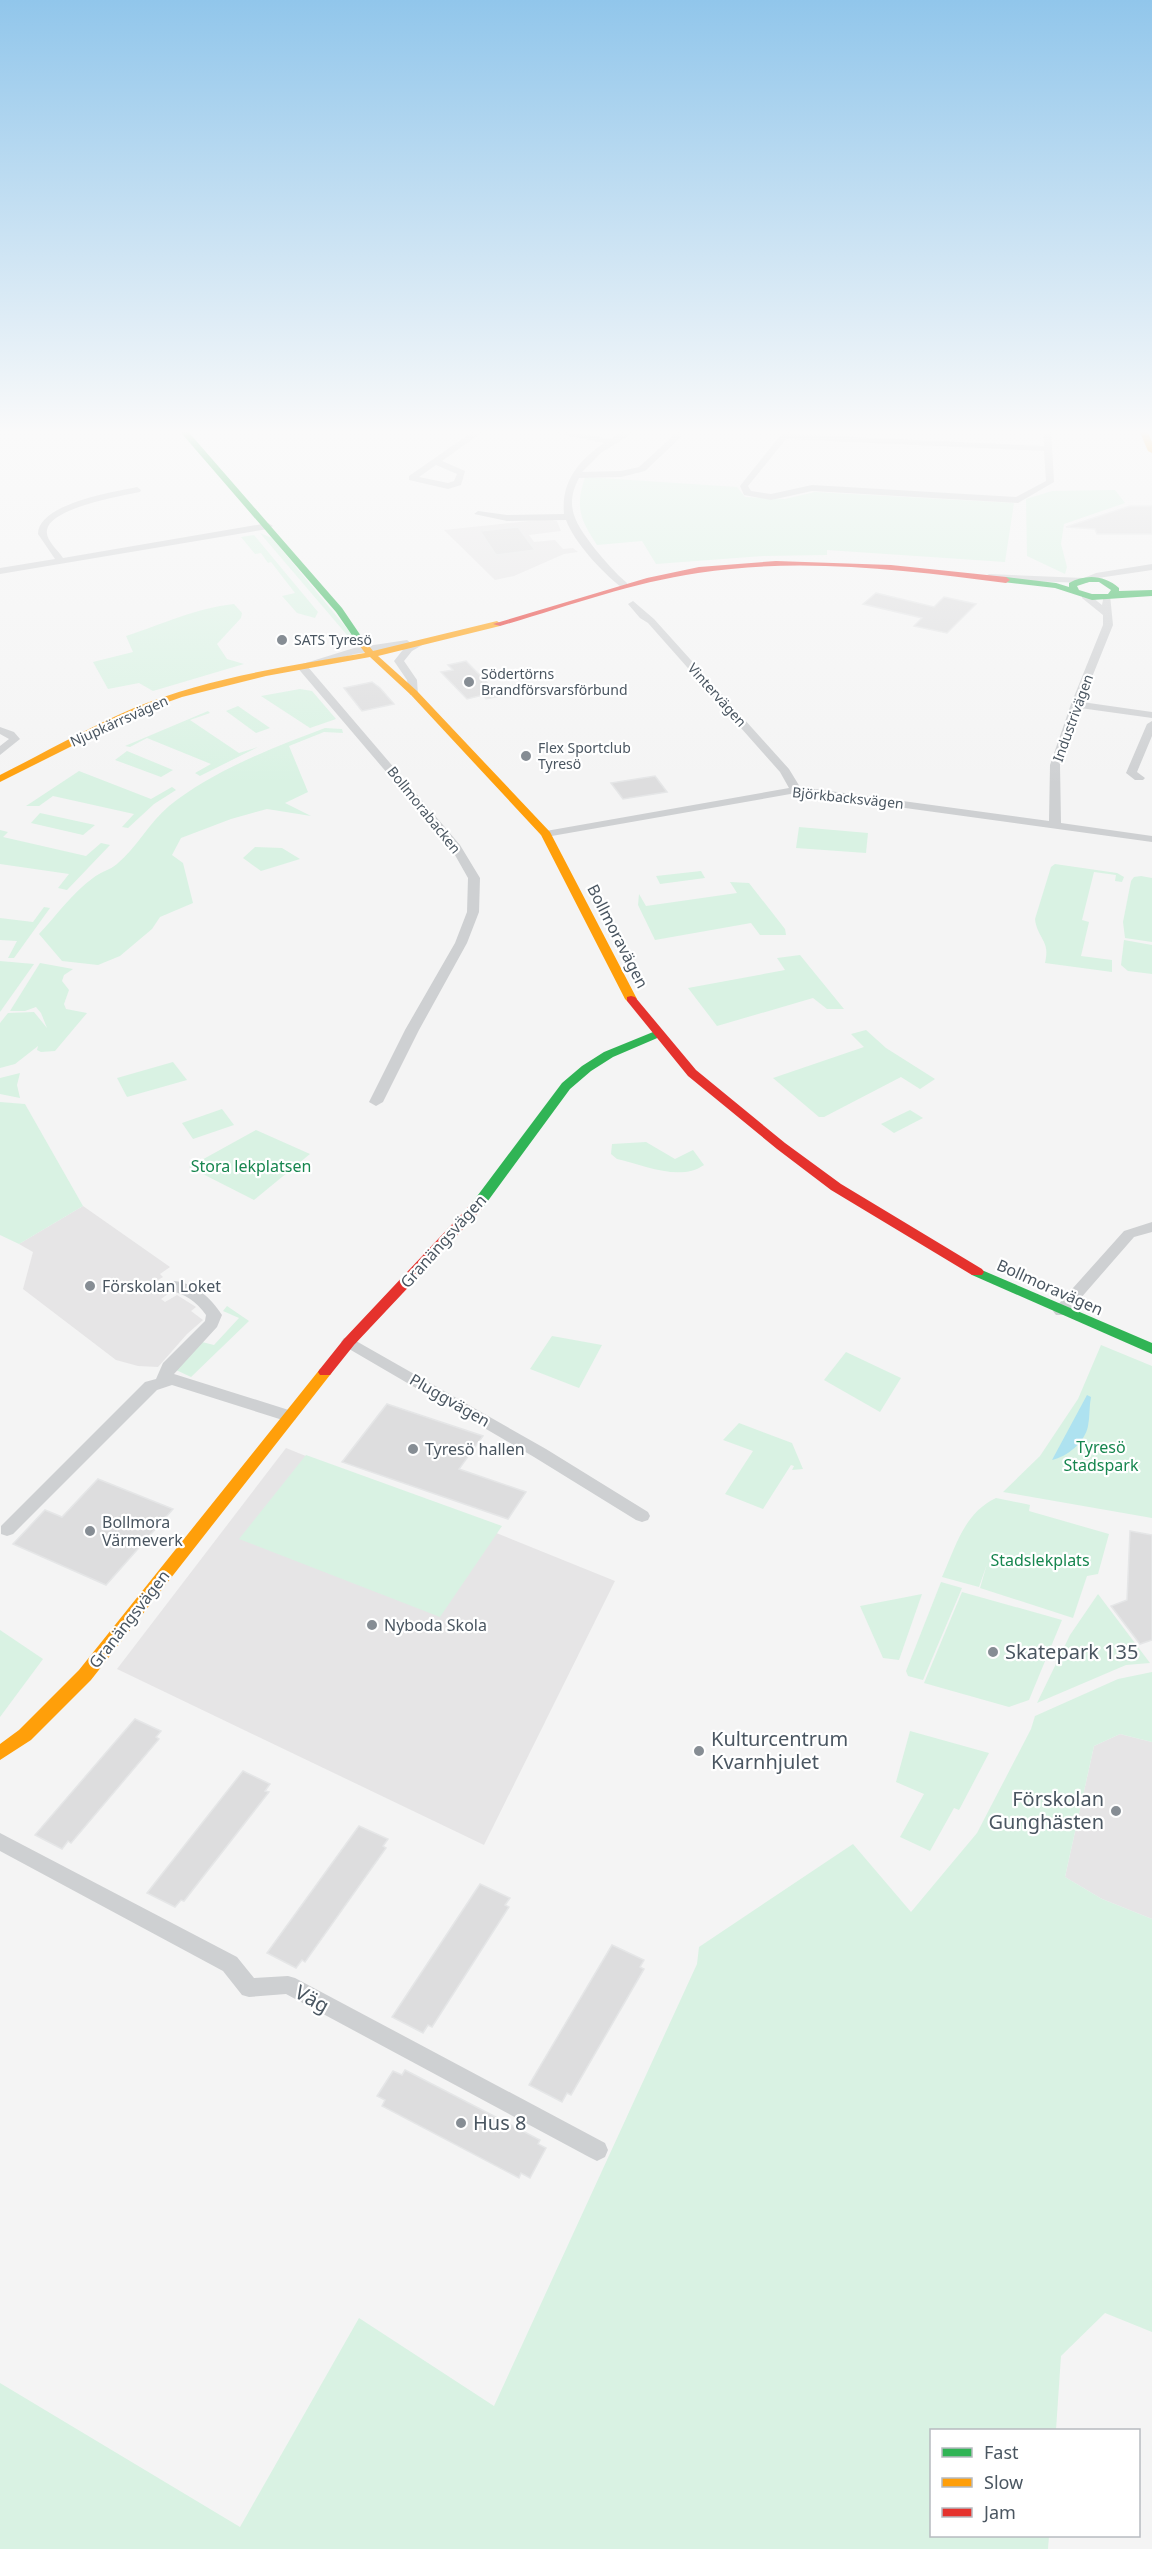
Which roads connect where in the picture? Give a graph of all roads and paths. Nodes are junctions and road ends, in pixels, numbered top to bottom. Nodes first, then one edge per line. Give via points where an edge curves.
1 (51, 547) edge
2 (144, 547) edge
3 (286, 547) edge
4 (589, 547) edge
5 (61, 561) junction
6 (1152, 567) edge
7 (0, 571) edge
8 (624, 585) junction
9 (1082, 587) junction
10 (1110, 587) junction
11 (1152, 591) edge
12 (633, 604) dead end
13 (1108, 614) junction
14 (453, 634) junction
15 (421, 643) junction
16 (375, 651) junction
17 (301, 666) junction
18 (414, 693) junction
19 (1076, 704) junction
20 (1152, 716) edge
21 (1152, 724) edge
22 (0, 730) edge
23 (0, 752) edge
24 (1139, 778) dead end
25 (4, 779) edge
26 (796, 790) junction
27 (1055, 825) junction
28 (546, 834) junction
29 (1152, 839) edge
30 (658, 1034) junction
31 (376, 1102) dead end
32 (1152, 1227) edge
33 (174, 1286) dead end
34 (1065, 1308) junction
35 (1152, 1338) edge
36 (349, 1342) junction
37 (1152, 1349) edge
38 (162, 1382) junction
39 (289, 1416) junction
40 (642, 1516) dead end
41 (7, 1530) dead end
42 (0, 1753) edge
43 (0, 1841) edge
44 (597, 2150) dead end

1 - 5 street
2 - 5 street
3 - 16 main road, Bollmoravägen
4 - 8 street
5 - 7 street
6 - 10 street
8 - 9 main road, Njupkärrsvägen via 699,570 792,562 882,565
8 - 14 main road, Njupkärrsvägen
9 - 10 main road, Njupkärrsvägen
9 - 10 street
9 - 13 street
10 - 11 main road, Njupkärrsvägen
10 - 13 street, Industrivägen
12 - 26 street, Vintervägen via 785,771
13 - 19 street, Industrivägen via 1108,624
14 - 15 main road, Njupkärrsvägen
14 - 16 street, Njupkärrsvägen
15 - 16 main road, Njupkärrsvägen
15 - 18 street, Bollmoravägen via 408,649 399,661 412,680
16 - 17 main road, Njupkärrsvägen
16 - 18 main road, Bollmoravägen
17 - 25 main road, Njupkärrsvägen via 213,685 137,710
17 - 31 street, Bollmorabacken via 456,847 474,878 473,912 461,943
18 - 28 main road, Bollmoravägen
19 - 20 street
19 - 27 street, Industrivägen via 1055,765
21 - 24 street via 1131,773
22 - 23 street via 15,739
26 - 27 street, Björkbacksvägen
26 - 28 street, Björkbacksvägen
27 - 29 street, Björkbacksvägen
28 - 30 main road, Bollmoravägen via 627,994
30 - 34 main road, Bollmoravägen via 692,1073 836,1187 938,1248
30 - 36 main road, Granängsvägen via 603,1056 575,1076 476,1208
32 - 34 street via 1129,1234
33 - 38 street via 180,1285 214,1315 212,1323 169,1367
34 - 35 main road, Bollmoravägen
34 - 37 main road, Bollmoravägen
36 - 39 main road, Granängsvägen
36 - 40 street, Pluggvägen
38 - 39 street via 172,1379
38 - 41 street via 151,1386
39 - 42 main road, Granängsvägen via 85,1675 25,1735
43 - 44 street, Väg via 230,1964 249,1988 288,1986

